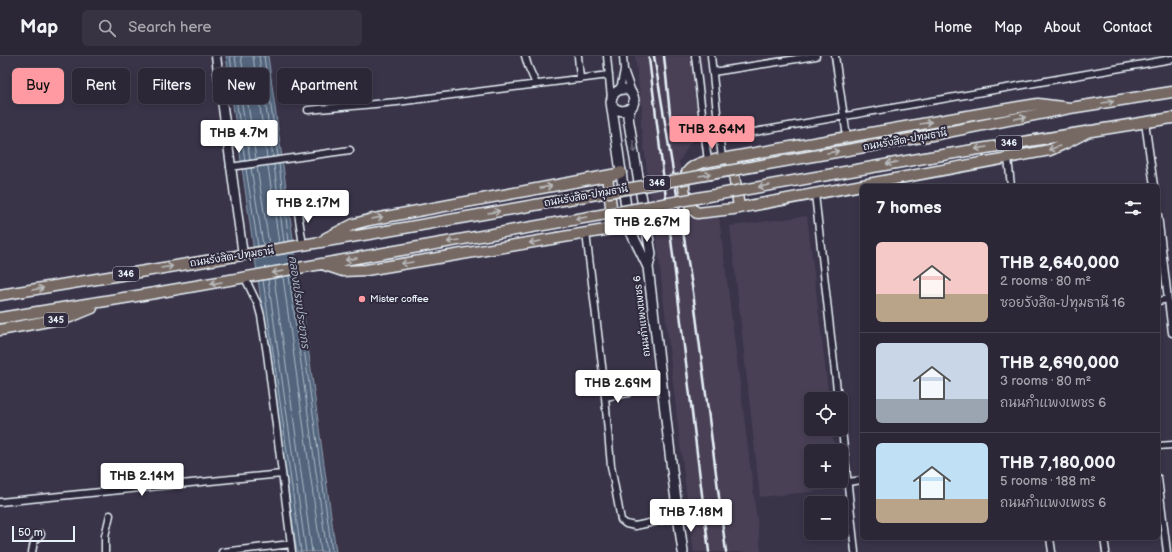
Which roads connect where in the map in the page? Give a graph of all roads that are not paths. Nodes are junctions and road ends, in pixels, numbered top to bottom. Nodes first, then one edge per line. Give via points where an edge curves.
1 (216, 56) edge
2 (525, 56) edge
3 (578, 56) edge
4 (607, 56) edge
5 (623, 56) edge
6 (695, 56) edge
7 (711, 56) edge
8 (816, 56) edge
9 (835, 56) edge
10 (1172, 59) edge
11 (624, 70) junction
12 (713, 72) junction
13 (609, 75) junction
14 (580, 79) junction
15 (536, 84) junction
16 (618, 90) junction
17 (1172, 92) edge
18 (633, 97) junction
19 (612, 102) junction
20 (1070, 108) junction
21 (630, 109) junction
22 (308, 110) dead end
23 (844, 117) junction
24 (1172, 118) edge
25 (1146, 122) junction
26 (1089, 131) junction
27 (847, 137) junction
28 (720, 138) junction
29 (350, 150) dead end
30 (727, 158) junction
31 (1008, 158) junction
32 (708, 161) junction
33 (232, 166) junction
34 (621, 172) junction
35 (607, 176) junction
36 (869, 184) edge
37 (1011, 184) edge
38 (1154, 184) edge
39 (860, 186) edge
40 (815, 194) junction
41 (297, 206) dead end
42 (739, 207) junction
43 (614, 228) junction
44 (629, 228) junction
45 (1160, 232) edge
46 (586, 233) junction
47 (316, 243) junction
48 (300, 245) junction
49 (247, 254) junction
50 (322, 264) junction
51 (648, 267) junction
52 (250, 277) junction
53 (0, 295) edge
54 (1168, 299) junction
55 (110, 301) junction
56 (1160, 301) edge
57 (0, 318) edge
58 (0, 330) edge
59 (1172, 333) edge
60 (628, 392) dead end
61 (837, 392) edge
62 (604, 397) junction
63 (1172, 445) edge
64 (1160, 446) edge
65 (282, 474) junction
66 (860, 480) edge
67 (848, 482) joint
68 (1160, 494) edge
69 (0, 502) edge
70 (110, 515) dead end
71 (678, 517) junction
72 (41, 534) dead end
73 (1050, 540) edge
74 (1104, 540) edge
75 (291, 544) junction
76 (32, 552) edge
77 (105, 552) edge
78 (222, 552) edge
79 (292, 552) edge
80 (683, 552) edge
81 (855, 552) edge
82 (1052, 552) edge
83 (1106, 552) edge
84 (1167, 552) edge

1 - 33 street
2 - 15 street
3 - 14 street
4 - 13 street
5 - 11 street
6 - 32 street
7 - 12 street
8 - 12 street
9 - 23 street
10 - 23 street
11 - 16 street
11 - 18 street
12 - 28 street
13 - 14 street
13 - 19 street
14 - 15 street
15 - 22 street via 397,102
16 - 18 main road via 625,90
16 - 19 main road via 614,93
20 -> 17 main road, ถนนรังสิต-ปทุมธานี / 346
18 - 21 main road
19 - 21 main road via 614,108 620,111
19 - 34 main road, ถนนกำแพงเพชร 6
27 -> 20 main road via 1038,104
47 -> 20 main road, ถนนรังสิต-ปทุมธานี / 346, bridge via 927,136
21 -> 51 main road, ถนนกำแพงเพชร 6 via 628,117 651,254
23 - 27 street
23 - 28 street
24 - 25 main road, ถนนรังสิต-ปทุมธานี / 346
25 - 26 main road, ถนนรังสิต-ปทุมธานี / 346
25 - 38 street
26 -> 31 main road via 1050,150
26 -> 50 main road, ถนนรังสิต-ปทุมธานี / 346, bridge
27 - 30 main road
28 - 30 street
29 - 33 street
30 - 32 main road
30 - 42 main road
31 - 36 main road
31 - 37 street
32 - 42 main road via 694,166 686,175 685,193 691,209 696,213 704,213
33 - 49 street
34 - 35 main road
34 - 44 main road, ถนนกำแพงเพชร 6
35 - 43 main road
47 -> 35 main road via 354,224 369,220
39 - 40 main road
40 - 42 main road
40 - 61 street
41 - 48 street
43 - 44 main road
43 - 46 main road
44 - 51 main road, ถนนกำแพงเพชร 6
45 - 54 street
46 -> 50 main road via 366,270 343,270
46 - 62 street
47 - 48 main road, ถนนรังสิต-ปทุมธานี / 346
48 - 49 main road, ถนนรังสิต-ปทุมธานี / 346
53 -> 49 main road, ถนนรังสิต-ปทุมธานี / 346
50 -> 52 main road, ถนนรังสิต-ปทุมธานี / 346
51 - 71 main road, ถนนกำแพงเพชร 6
52 -> 55 main road, ถนนรังสิต-ปทุมธานี / 346
52 - 65 street via 261,316
54 - 56 street
54 - 59 street
55 - 57 main road, ถนนรังสิต-ปทุมธานี / 346
55 - 58 main road, 345 via 70,317
60 - 62 street
62 - 71 street via 612,477 621,520 635,526
63 - 64 street
65 - 69 street
65 - 75 street
66 - 67 street
67 - 81 street
68 - 84 street
70 - 77 street via 105,536
71 - 80 main road, ถนนกำแพงเพชร 6
72 - 76 street via 34,542
73 - 82 street
74 - 83 street
75 - 78 street
75 - 79 street

